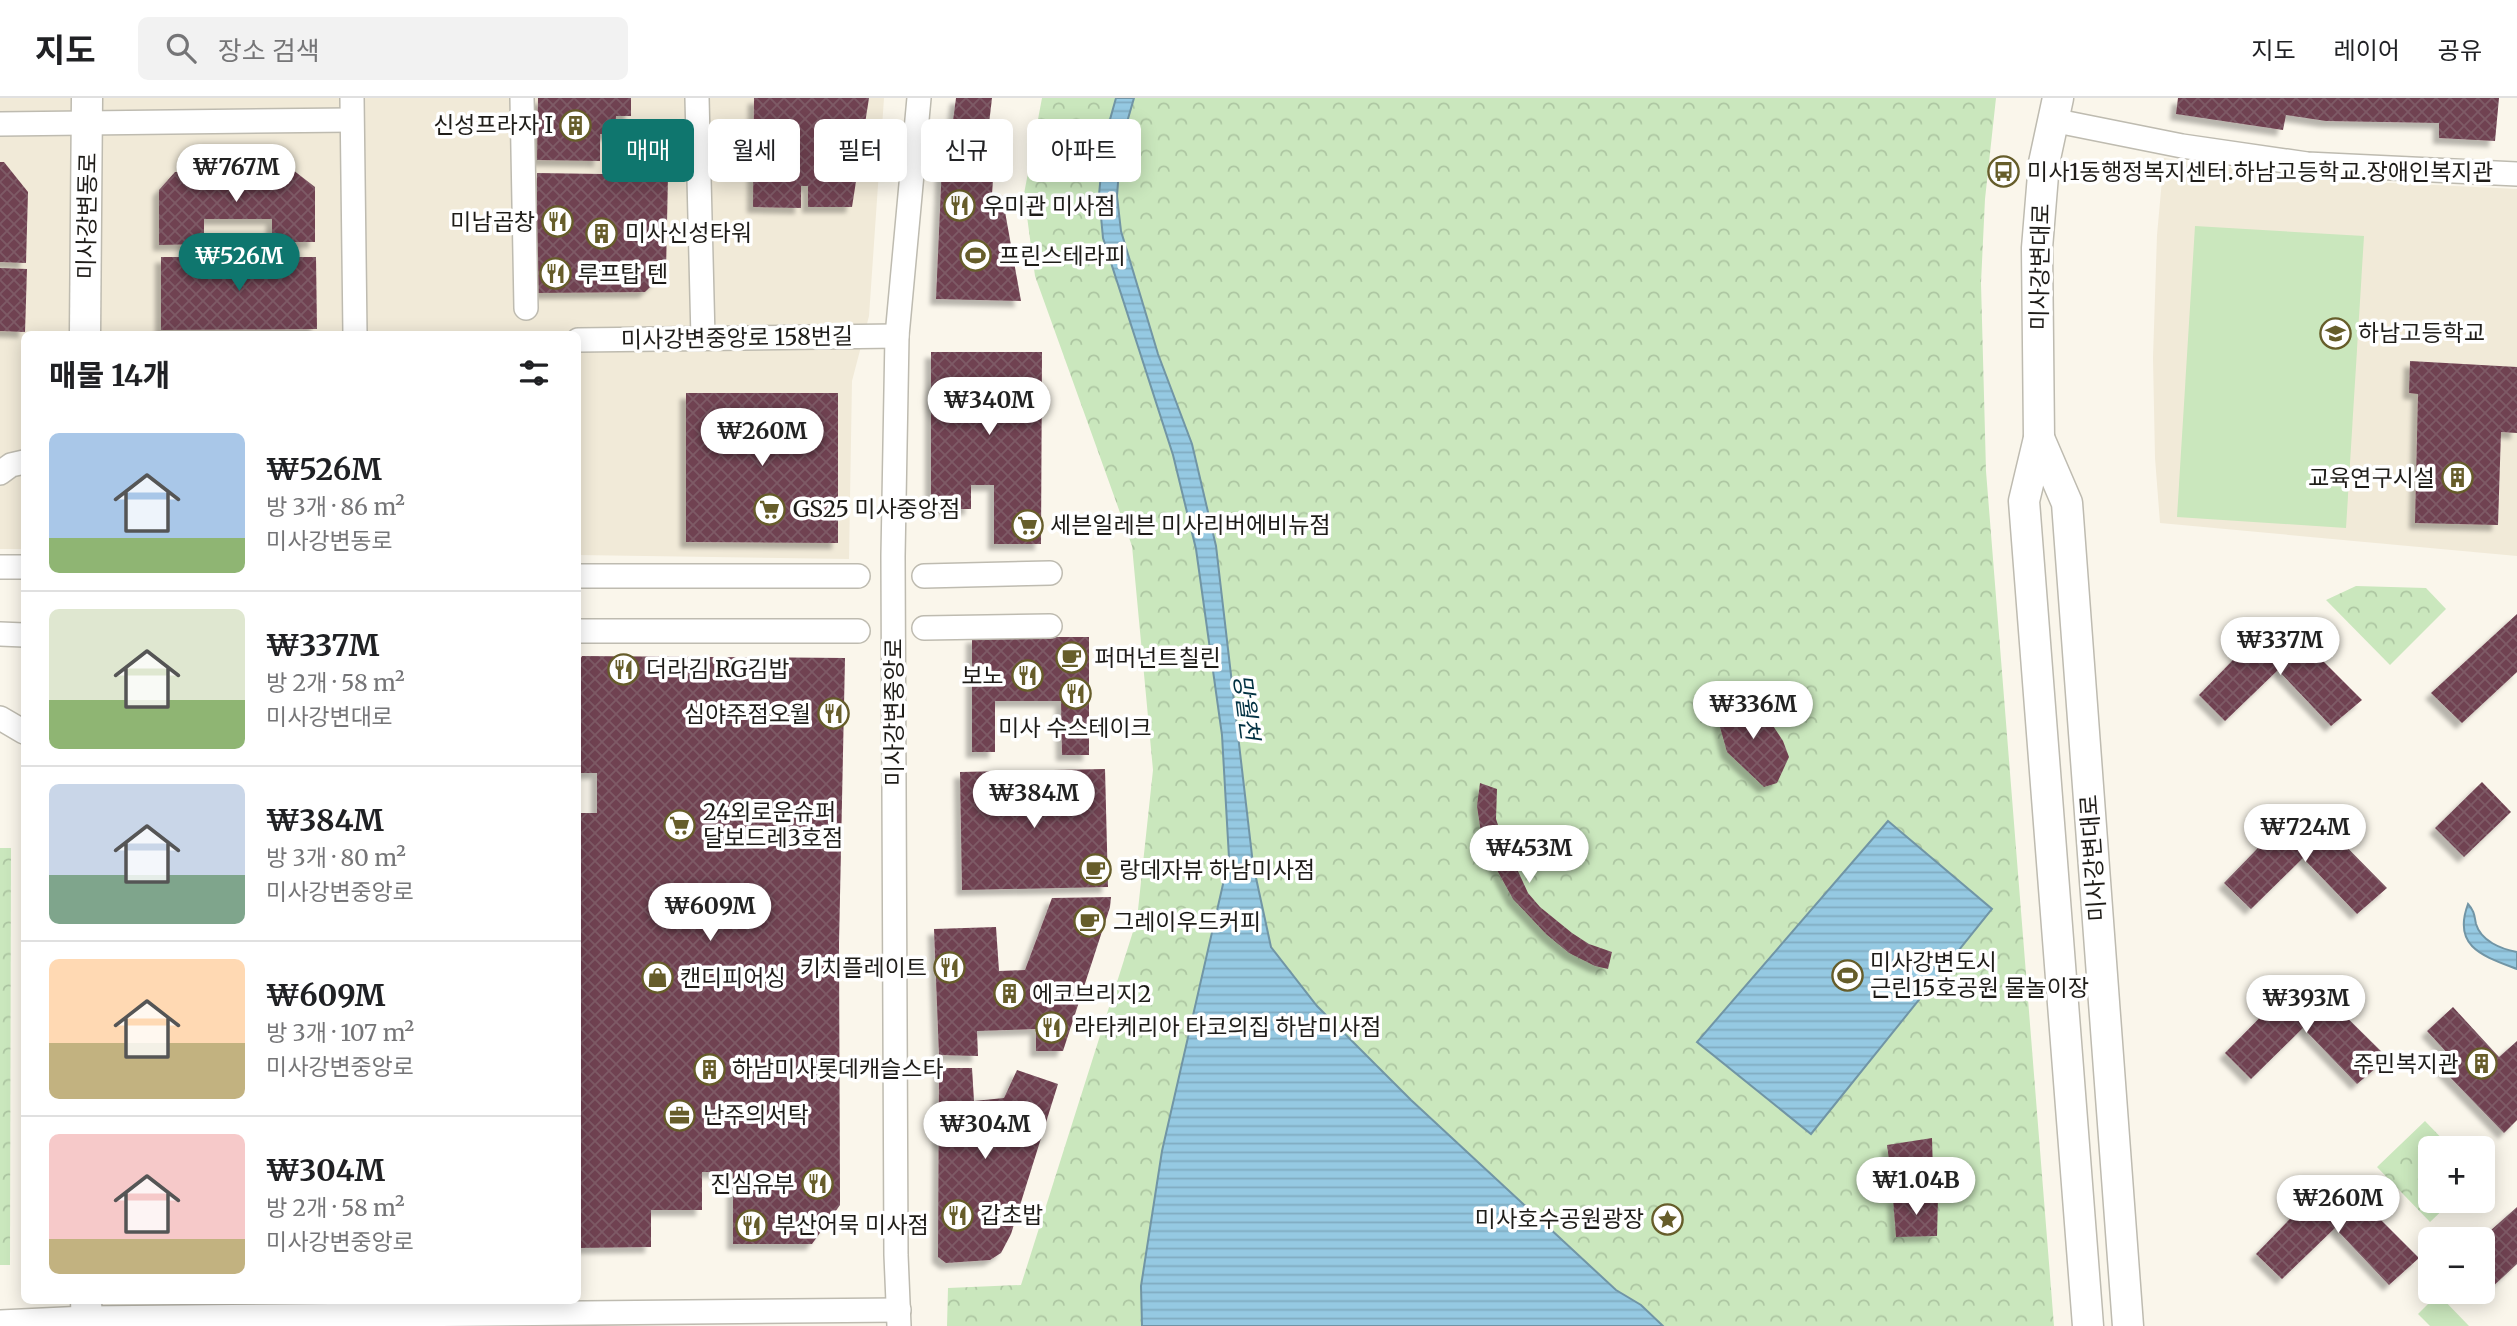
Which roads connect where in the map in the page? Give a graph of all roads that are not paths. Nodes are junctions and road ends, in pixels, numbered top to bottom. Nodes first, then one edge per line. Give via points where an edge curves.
1 (522, 98) edge
2 (698, 98) edge
3 (919, 98) edge
4 (351, 109) edge
5 (2055, 109) edge
6 (88, 111) edge
7 (0, 124) edge
8 (2517, 174) edge
9 (526, 308) dead end
10 (85, 331) edge
11 (355, 331) edge
12 (897, 336) junction
13 (703, 338) junction
14 (581, 340) edge
15 (2039, 438) junction
16 (21, 463) edge
17 (0, 473) edge
18 (0, 567) edge
19 (21, 567) edge
20 (1049, 573) dead end
21 (581, 576) edge
22 (858, 576) dead end
23 (924, 576) dead end
24 (1050, 626) dead end
25 (924, 628) dead end
26 (581, 631) edge
27 (858, 631) dead end
28 (0, 634) edge
29 (21, 635) edge
30 (0, 718) edge
31 (21, 730) edge
32 (86, 1315) edge
33 (899, 1318) edge
34 (0, 1322) edge
35 (2088, 1326) edge
36 (2128, 1326) edge

1 - 9 street
2 - 13 street
3 - 12 street, 미사강변중앙로
4 - 6 street
4 - 11 street
5 - 8 street via 2182,146 2311,164
5 - 15 main road, 미사강변대로 via 2044,163 2037,248
6 - 7 street
6 - 10 main road, 미사강변동로
12 - 13 street, 미사강변중앙로 158번길
12 - 33 street, 미사강변중앙로 via 893,556
13 - 14 street, 미사강변중앙로 158번길
15 - 35 main road, 미사강변대로 via 2024,501
15 - 36 main road, 미사강변대로 via 2067,503
16 - 17 street
18 - 19 street
20 - 23 street
21 - 22 street
24 - 25 street
26 - 27 street
28 - 29 street
30 - 31 street
32 - 33 street
32 - 34 street

